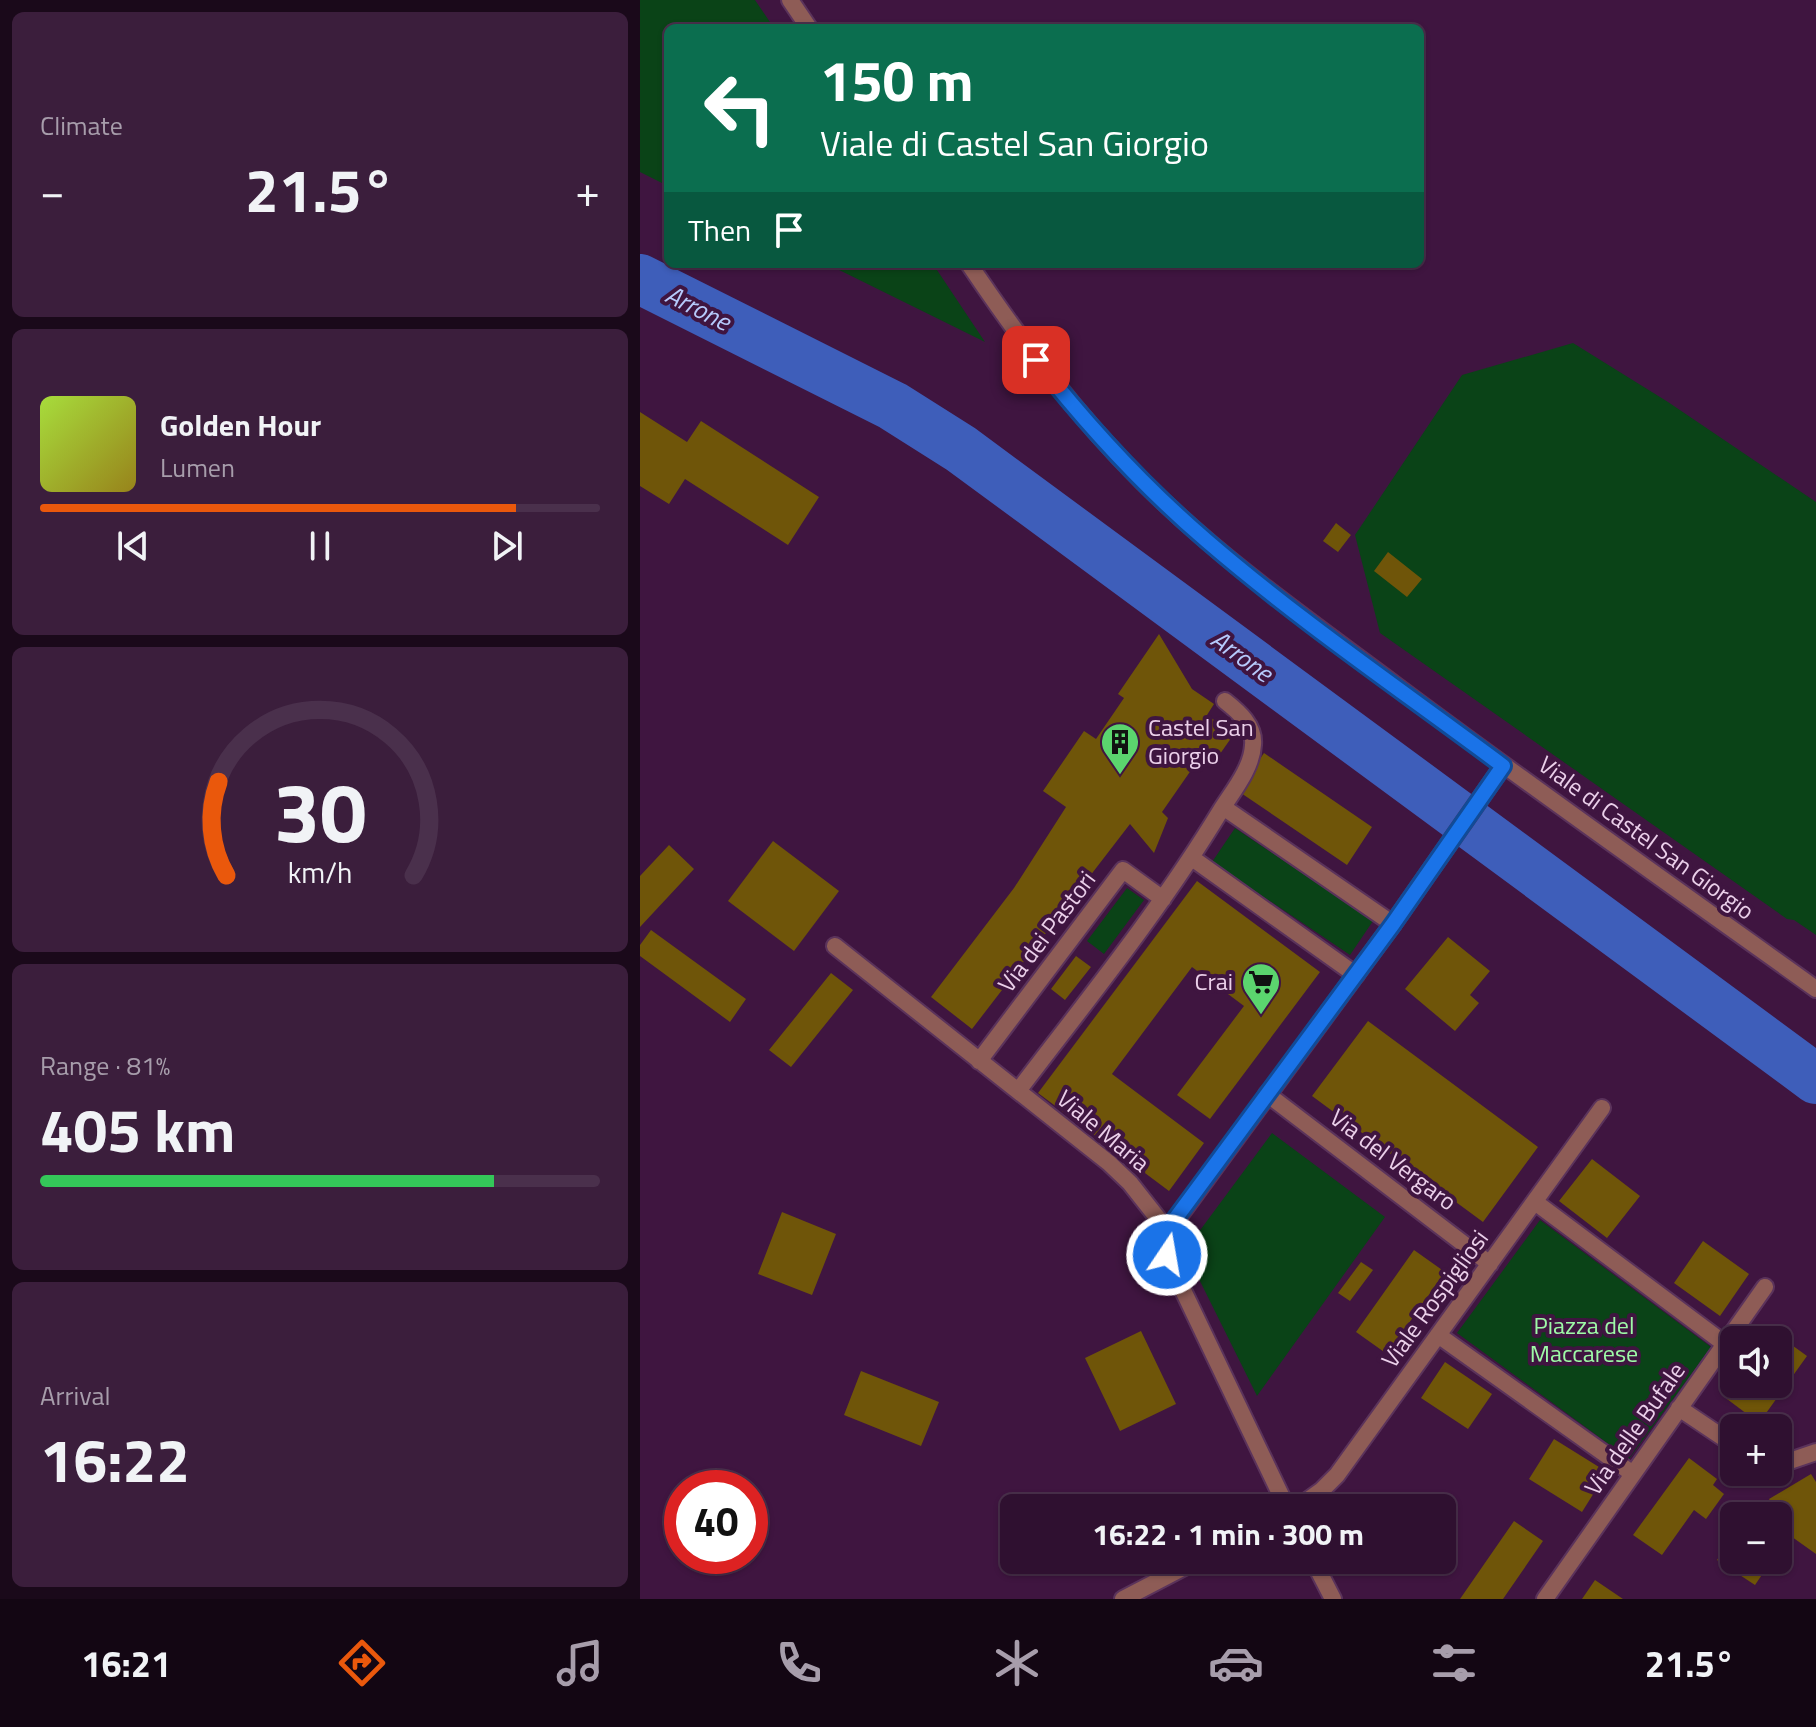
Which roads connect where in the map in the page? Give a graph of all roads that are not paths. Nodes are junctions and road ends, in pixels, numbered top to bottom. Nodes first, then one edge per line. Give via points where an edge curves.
1 (790, 0) edge
2 (806, 24) edge
3 (972, 268) edge
4 (1225, 701) dead end
5 (1503, 766) junction
6 (1223, 807) junction
7 (1192, 858) junction
8 (1163, 899) junction
9 (1393, 924) junction
10 (835, 946) dead end
11 (1356, 975) junction
12 (1816, 989) edge
13 (979, 1061) junction
14 (1018, 1091) junction
15 (1267, 1094) junction
16 (1602, 1108) dead end
17 (1535, 1202) junction
18 (1167, 1230) junction
19 (1490, 1264) junction
20 (1765, 1287) dead end
21 (1738, 1326) edge
22 (1438, 1335) junction
23 (1720, 1340) edge
24 (1720, 1351) edge
25 (1679, 1408) junction
26 (1720, 1436) edge
27 (1816, 1452) edge
28 (1792, 1460) edge
29 (1633, 1474) junction
30 (1280, 1494) edge
31 (1316, 1494) edge
32 (1171, 1574) edge
33 (1320, 1574) edge
34 (1123, 1599) edge
35 (1333, 1599) edge
36 (1545, 1599) edge

1 - 2 street
3 - 5 street, Viale di Castel San Giorgio via 1060,390 1163,501 1263,587
4 - 6 street via 1251,729 1253,747
5 - 9 street
5 - 12 street, Viale di Castel San Giorgio
6 - 7 street
6 - 9 street
7 - 8 street
7 - 11 street
8 - 13 street, Via dei Pastori via 1123,870
8 - 14 street
9 - 11 street
10 - 13 street, Viale Maria
11 - 15 street
13 - 14 street, Viale Maria
14 - 18 street, Viale Maria via 1119,1172
15 - 18 street
15 - 19 street, Via del Vergaro
16 - 17 street, Viale Rospigliosi
17 - 19 street, Viale Rospigliosi
17 - 23 street
18 - 30 street via 1170,1263
19 - 22 street, Viale Rospigliosi
20 - 21 street, Via delle Bufale
22 - 29 street
22 - 31 street, Viale Rospigliosi via 1337,1475
24 - 25 street, Via delle Bufale
25 - 26 street
25 - 29 street, Via delle Bufale
27 - 28 street
29 - 36 street, Via delle Bufale
32 - 34 street
33 - 35 street

